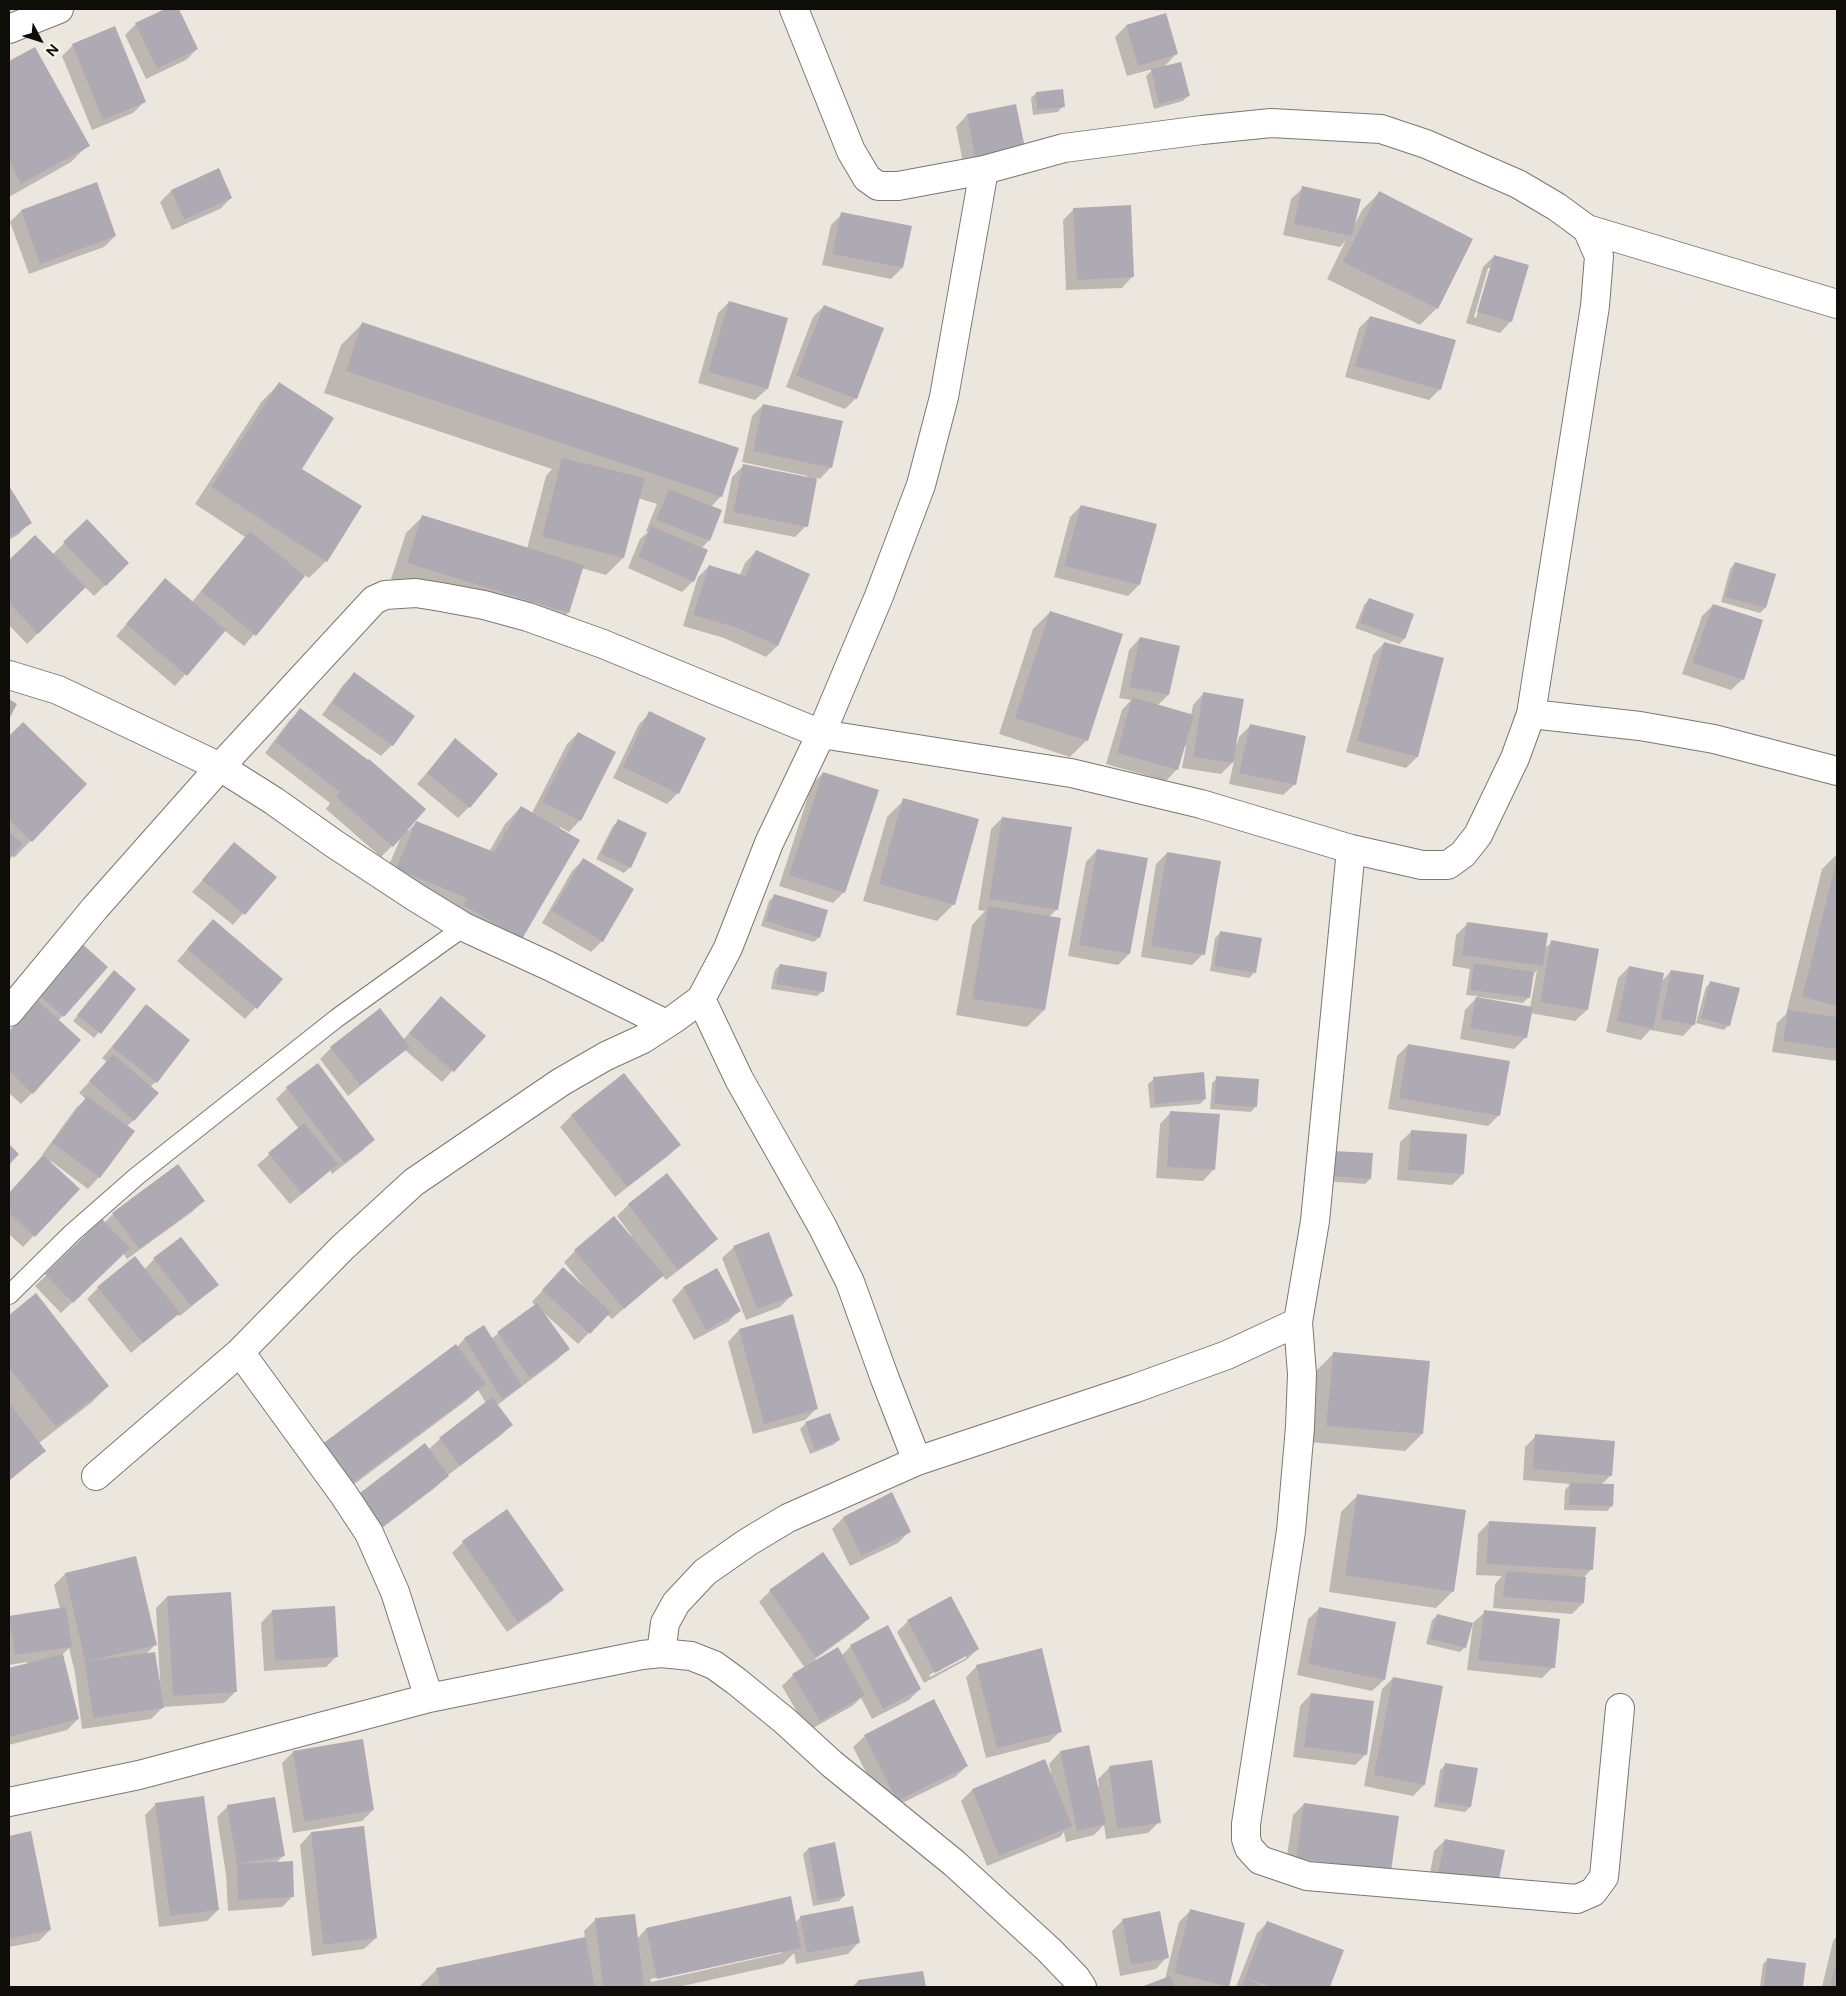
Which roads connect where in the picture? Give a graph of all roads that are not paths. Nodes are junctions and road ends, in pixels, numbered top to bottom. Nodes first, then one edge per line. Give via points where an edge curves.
1 (59, 9) edge
2 (794, 9) edge
3 (9, 29) edge
4 (984, 170) junction
5 (1587, 229) junction
6 (1837, 304) edge
7 (9, 675) edge
8 (1531, 714) junction
9 (821, 734) junction
10 (220, 767) junction
11 (1837, 771) edge
12 (1352, 849) junction
13 (464, 927) junction
14 (701, 999) junction
15 (9, 1012) edge
16 (666, 1024) junction
17 (9, 1295) edge
18 (1298, 1322) junction
19 (240, 1352) junction
20 (917, 1461) junction
21 (96, 1476) dead end
22 (661, 1653) junction
23 (429, 1698) junction
24 (1620, 1708) dead end
25 (9, 1802) edge
26 (1082, 1987) edge

1 - 3 street
2 - 4 street via 851,151 867,178 878,186 898,186
4 - 5 street via 1064,148 1202,130 1271,123 1381,129 1426,144 1518,184
4 - 9 street via 944,397 921,485
5 - 6 street
5 - 8 street via 1599,256 1595,306
7 - 10 street via 58,690
8 - 11 street via 1640,726 1714,739
8 - 12 street via 1493,804 1478,835 1464,854 1448,865 1422,865
9 - 10 street via 567,630 484,605 409,593 385,595 374,600
9 - 12 street via 1071,773 1201,804
9 - 14 street via 769,843 728,948
10 - 13 street via 274,800 406,892
10 - 15 street via 95,908
12 - 18 street via 1314,1220
13 - 16 street
13 - 17 lane via 337,1018 137,1176 72,1233
14 - 16 street
14 - 20 street via 739,1079 850,1282
16 - 19 street via 561,1082 414,1182 342,1248
18 - 20 street via 1227,1354 1136,1388
18 - 24 street via 1302,1374 1291,1531 1246,1824 1249,1848 1260,1860 1307,1876 1577,1899 1593,1892 1604,1877
19 - 21 street
19 - 23 street via 369,1533 395,1592
20 - 22 street via 788,1518 705,1572 676,1603 665,1622
22 - 23 street via 611,1660
22 - 26 street via 691,1656 714,1664 736,1681 954,1863 1049,1950
23 - 25 street via 139,1775

